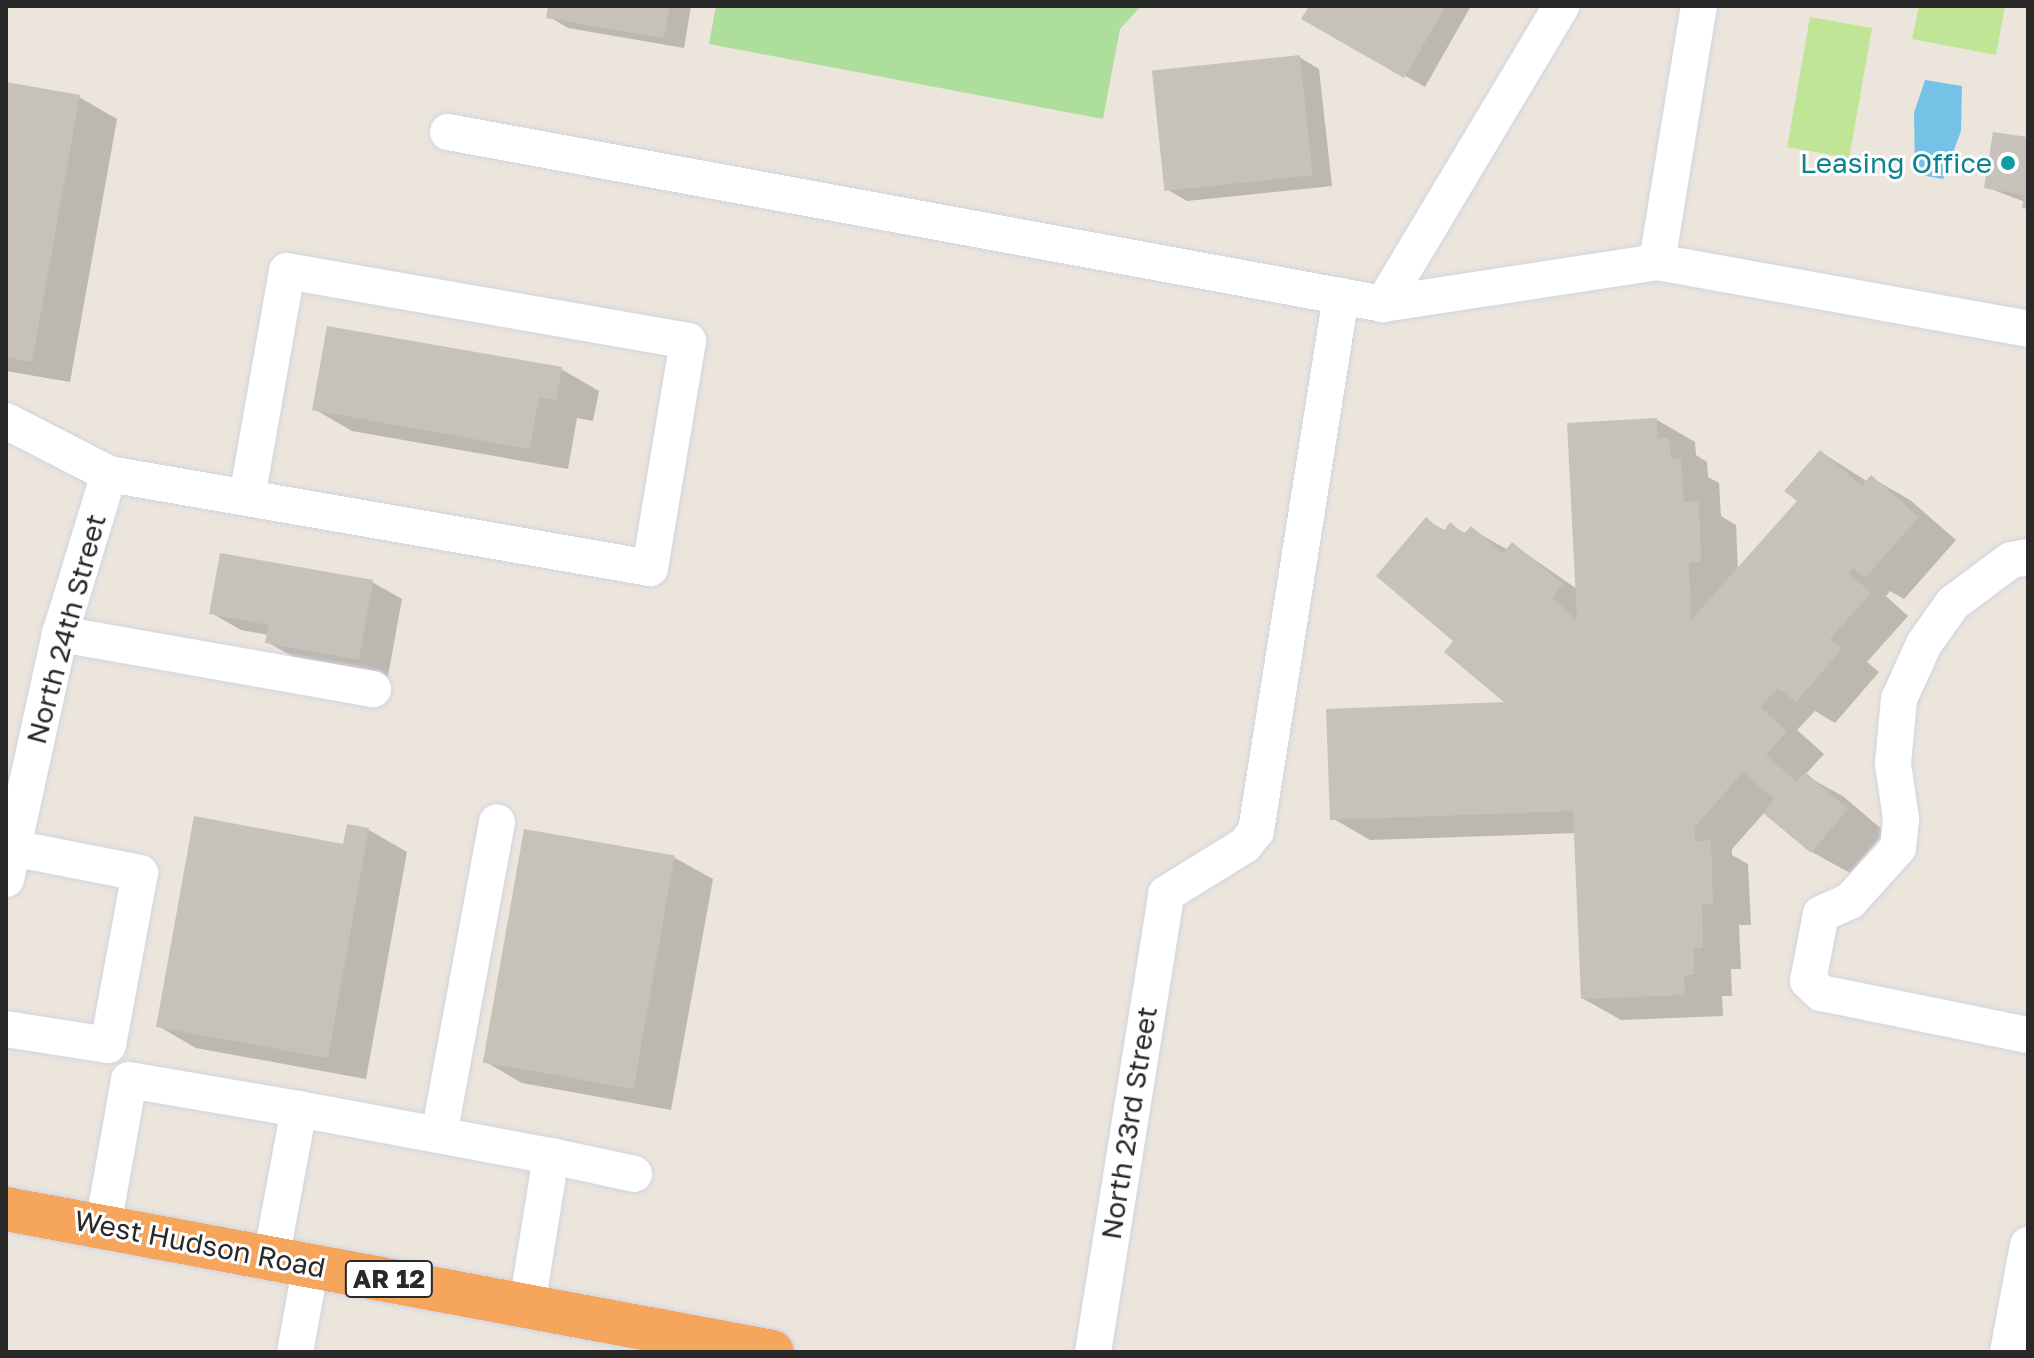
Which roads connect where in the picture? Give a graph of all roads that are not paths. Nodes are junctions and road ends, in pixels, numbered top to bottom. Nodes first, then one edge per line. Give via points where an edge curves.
1 (1561, 6) edge
2 (1699, 6) edge
3 (448, 132) dead end
4 (1657, 262) junction
5 (1341, 296) junction
6 (1383, 304) junction
7 (2028, 329) edge
8 (6, 421) edge
9 (109, 474) junction
10 (247, 498) junction
11 (2028, 557) edge
12 (60, 634) junction
13 (373, 689) dead end
14 (497, 822) dead end
15 (9, 863) edge
16 (6, 1029) edge
17 (2028, 1035) edge
18 (108, 1045) junction
19 (129, 1080) junction
20 (299, 1109) junction
21 (439, 1135) junction
22 (551, 1156) junction
23 (634, 1174) dead end
24 (6, 1209) edge
25 (103, 1226) junction
26 (2028, 1245) edge
27 (291, 1261) junction
28 (527, 1305) junction
29 (666, 1342) edge
30 (295, 1352) edge
31 (772, 1352) edge
32 (1093, 1352) edge
33 (2008, 1352) edge

1 - 6 street
2 - 4 street
3 - 5 street
4 - 6 street
4 - 7 street
5 - 6 street
5 - 32 street, North 23rd Street via 1256,831 1245,845 1166,894
8 - 9 street
9 - 10 street
9 - 12 street, North 24th Street
10 - 10 street via 650,568 688,341 287,271
11 - 17 street via 2011,560 1953,603 1924,644 1899,699 1893,764 1901,819 1898,848 1850,901 1821,914 1808,981 1821,993
12 - 13 street
12 - 15 street, North 24th Street
14 - 21 street
15 - 18 street via 140,873
16 - 18 street
18 - 19 street
19 - 20 street
19 - 25 street
20 - 21 street
20 - 27 street
21 - 22 street
22 - 23 street
22 - 28 street
24 - 25 highway, West Hudson Road / AR 12
25 - 27 highway, West Hudson Road / AR 12
26 - 33 street
27 - 28 highway, West Hudson Road / AR 12
27 - 30 street
28 - 29 highway, West Hudson Road / AR 12
29 - 31 highway, West Hudson Road / AR 12

